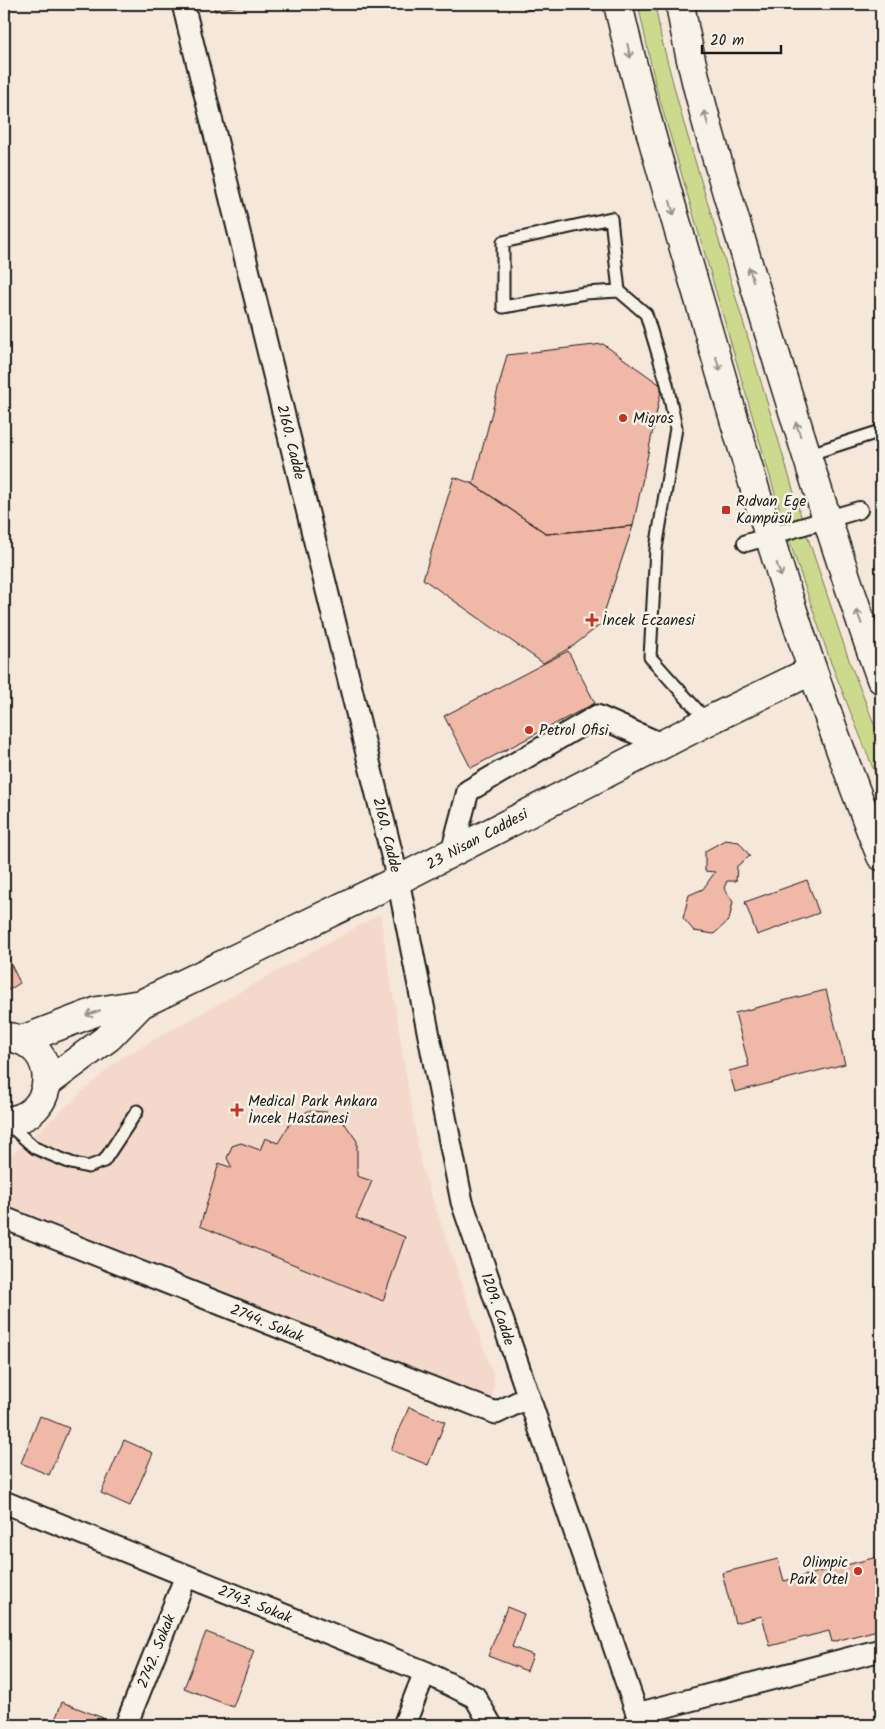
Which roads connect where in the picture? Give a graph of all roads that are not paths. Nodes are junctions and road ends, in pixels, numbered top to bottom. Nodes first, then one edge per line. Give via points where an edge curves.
1 (183, 4) edge
2 (618, 4) edge
3 (680, 4) edge
4 (619, 291) junction
5 (881, 431) edge
6 (806, 455) junction
7 (859, 510) dead end
8 (827, 519) junction
9 (757, 540) junction
10 (811, 671) junction
11 (881, 679) edge
12 (707, 721) junction
13 (661, 744) junction
14 (452, 852) junction
15 (881, 856) edge
16 (398, 880) junction
17 (141, 1004) junction
18 (13, 1039) edge
19 (47, 1083) junction
20 (137, 1111) dead end
21 (5, 1121) edge
22 (4, 1218) edge
23 (529, 1397) junction
24 (4, 1502) edge
25 (186, 1576) junction
26 (881, 1650) edge
27 (425, 1672) junction
28 (639, 1720) edge
29 (126, 1725) edge
30 (404, 1725) edge
31 (491, 1725) edge

1 - 16 street, 2160. Cadde
2 -> 9 main road
6 -> 3 main road via 700,98
4 - 4 lane via 585,293 503,307 503,242 611,218
4 - 12 lane via 646,314 676,428 656,549 650,657
5 - 6 lane
6 - 8 main road
7 - 8 street
8 - 9 street
11 -> 8 main road via 842,572
9 -> 10 main road
10 - 12 main road, 23 Nisan Caddesi
10 - 15 main road
12 - 13 main road, 23 Nisan Caddesi
13 - 14 main road, 23 Nisan Caddesi
13 - 14 street via 597,716 468,791
14 - 16 main road, 23 Nisan Caddesi
16 - 17 main road, 23 Nisan Caddesi
16 - 23 street, 1209. Cadde via 462,1202
17 -> 18 main road, 23 Nisan Caddesi via 98,1011
17 - 19 main road, 23 Nisan Caddesi via 109,1037
18 - 19 main road via 33,1047 46,1070
19 - 21 main road via 43,1096 32,1111 18,1119
20 - 21 lane via 104,1162 88,1167 36,1148
22 - 23 street, 2744. Sokak via 496,1413
23 - 28 street, 1209. Cadde
24 - 25 street, 2743. Sokak
25 - 27 street, 2743. Sokak
25 - 29 street, 2742. Sokak
26 - 28 street
27 - 30 street
27 - 31 street, 2743. Sokak via 475,1697

